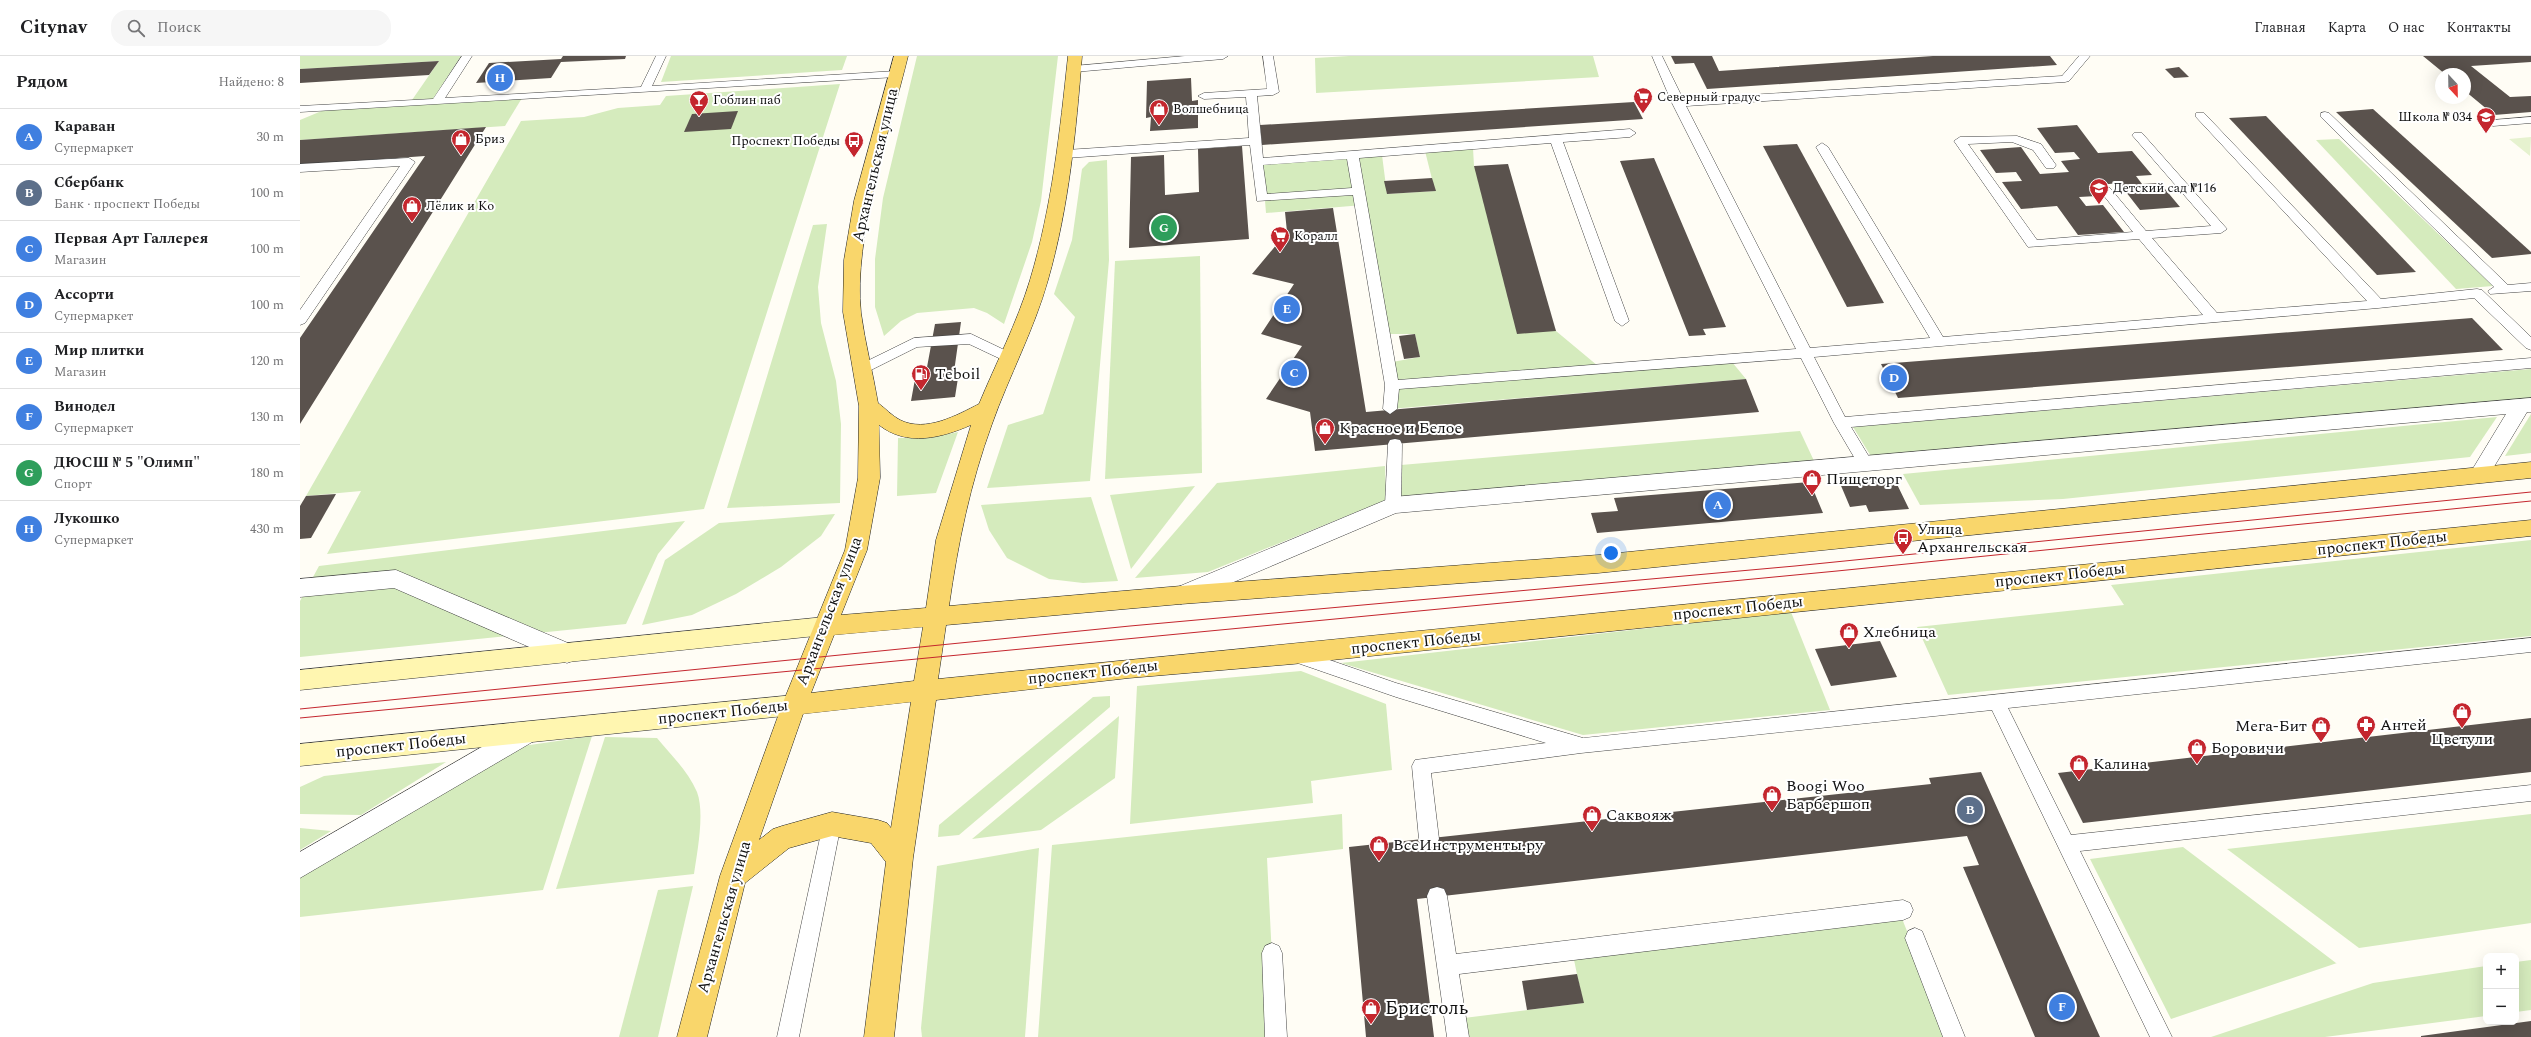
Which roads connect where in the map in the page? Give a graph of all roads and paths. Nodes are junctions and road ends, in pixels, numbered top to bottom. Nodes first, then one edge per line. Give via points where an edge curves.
1 (467, 56) edge
2 (661, 56) edge
3 (901, 56) edge
4 (1209, 56) edge
5 (1224, 56) edge
6 (1268, 56) edge
7 (1657, 56) edge
8 (2085, 56) edge
9 (1074, 62) edge
10 (896, 74) junction
11 (645, 90) junction
12 (1251, 93) junction
13 (1204, 96) dead end
14 (437, 102) junction
15 (1678, 103) junction
16 (300, 109) edge
17 (2200, 115) dead end
18 (2325, 115) dead end
19 (2531, 120) edge
20 (2493, 123) dead end
21 (1630, 134) dead end
22 (2138, 135) dead end
23 (1556, 140) junction
24 (1254, 141) junction
25 (1822, 146) dead end
26 (1066, 154) junction
27 (1352, 154) junction
28 (1257, 162) junction
29 (2050, 165) dead end
30 (300, 168) edge
31 (1357, 191) junction
32 (2106, 191) dead end
33 (2143, 236) junction
34 (2531, 287) edge
35 (2505, 290) junction
36 (2478, 292) junction
37 (2378, 304) junction
38 (2213, 317) junction
39 (300, 320) edge
40 (1622, 321) dead end
41 (1938, 340) junction
42 (2531, 345) edge
43 (1806, 353) junction
44 (1010, 358) junction
45 (2531, 363) edge
46 (862, 369) junction
47 (1392, 385) junction
48 (869, 406) junction
49 (2526, 406) edge
50 (988, 408) junction
51 (1390, 409) dead end
52 (1841, 423) junction
53 (1395, 444) dead end
54 (1866, 465) junction
55 (2531, 470) edge
56 (2479, 475) junction
57 (1393, 505) junction
58 (2531, 528) edge
59 (300, 588) edge
60 (1181, 595) junction
61 (935, 617) junction
62 (825, 626) junction
63 (2531, 645) edge
64 (567, 653) junction
65 (1294, 654) junction
66 (300, 680) edge
67 (924, 690) junction
68 (1996, 701) junction
69 (794, 705) junction
70 (525, 733) junction
71 (1583, 746) junction
72 (300, 755) edge
73 (2531, 793) edge
74 (832, 824) junction
75 (1429, 839) dead end
76 (2066, 844) junction
77 (900, 858) junction
78 (300, 866) edge
79 (733, 876) junction
80 (1437, 896) dead end
81 (1903, 910) dead end
82 (1914, 938) dead end
83 (1272, 953) dead end
84 (1447, 965) junction
85 (692, 1037) edge
86 (788, 1037) edge
87 (879, 1037) edge
88 (1276, 1037) edge
89 (1458, 1037) edge
90 (1954, 1037) edge
91 (2161, 1037) edge

1 - 14 lane
2 - 11 lane
3 - 10 main road, Архангельская улица
4 - 5 lane
4 - 9 lane
6 - 12 lane via 1272,92
7 - 15 lane
8 - 15 lane via 2065,79
9 - 26 main road
10 - 11 lane
10 - 46 main road, Архангельская улица via 863,201 853,260 852,312
11 - 14 lane
12 - 13 lane
12 - 24 lane
14 - 16 lane
15 - 43 lane
17 - 37 lane
18 - 35 lane
19 - 20 lane
21 - 23 lane
22 - 33 lane via 2221,229
23 - 27 lane
23 - 40 lane
24 - 26 lane
24 - 28 lane
25 - 41 lane
26 - 44 main road via 1048,248
27 - 28 lane
27 - 31 lane
28 - 31 lane via 1261,198
29 - 33 lane via 2037,147 2013,138 1960,141 2033,244
30 - 39 lane via 408,162
31 - 47 lane
32 - 33 lane
33 - 38 lane
34 - 35 lane
35 - 36 lane
36 - 37 lane
36 - 42 lane
37 - 38 lane
38 - 41 lane
41 - 43 lane
43 - 47 lane
43 - 52 lane
44 - 46 lane via 971,339 914,343
44 - 50 main road
45 - 52 lane
46 - 48 main road, Архангельская улица
47 - 51 lane
48 - 50 main road via 894,426 911,430 950,426
48 - 62 main road, Архангельская улица via 869,478 865,506 856,550
49 - 54 street
49 - 56 street
50 - 61 main road via 957,498 947,540
52 - 54 lane
53 - 57 lane
54 - 57 street
55 - 56 main road
56 - 60 main road via 1598,564
57 - 60 street
58 - 65 main road, проспект Победы
59 - 64 street via 396,579
60 - 61 main road
61 - 62 main road
61 - 67 main road
62 - 64 main road
62 - 69 main road, Архангельская улица
63 - 68 lane
64 - 66 main road
65 - 67 main road, проспект Победы via 1129,668
65 - 71 lane via 1396,690
67 - 69 main road, проспект Победы
67 - 77 main road
68 - 71 lane
68 - 76 lane
69 - 70 main road, проспект Победы
69 - 79 main road, Архангельская улица
70 - 72 main road, проспект Победы
70 - 78 street
71 - 75 lane via 1421,766
73 - 76 lane
74 - 77 main road via 878,832
74 - 79 main road via 782,838
74 - 86 lane
76 - 91 lane
77 - 87 main road
79 - 85 main road, Архангельская улица
80 - 84 lane
81 - 84 lane
82 - 90 lane
83 - 88 lane
84 - 89 lane

